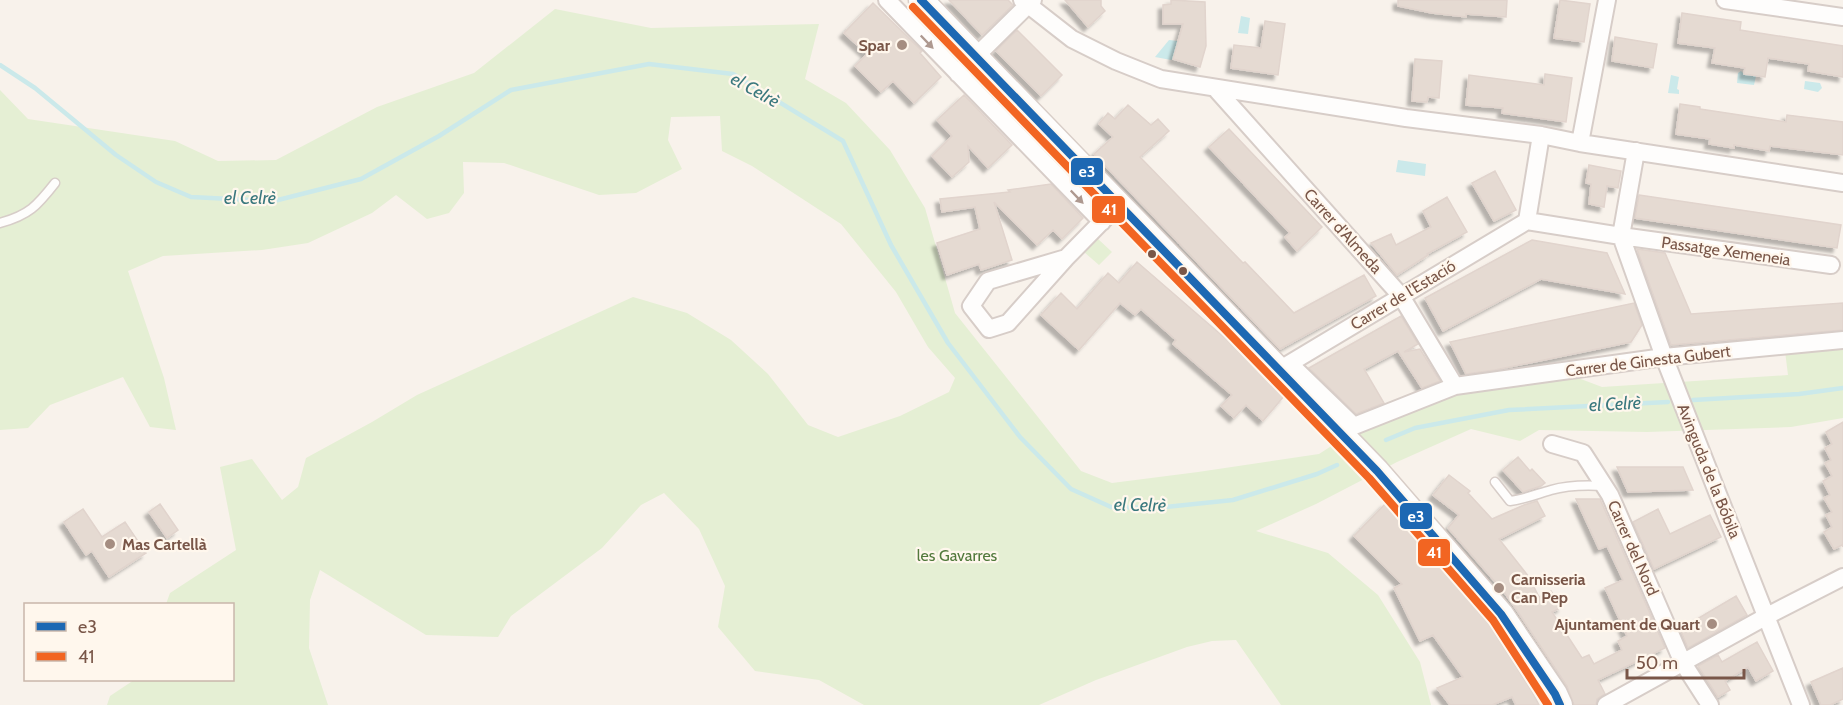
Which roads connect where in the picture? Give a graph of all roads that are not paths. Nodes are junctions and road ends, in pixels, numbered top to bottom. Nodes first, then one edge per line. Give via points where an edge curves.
1 (887, 0) edge
2 (921, 0) edge
3 (1607, 0) edge
4 (1725, 0) edge
5 (1027, 2) edge
6 (1843, 17) edge
7 (975, 56) junction
8 (958, 74) junction
9 (1215, 88) junction
10 (1541, 135) junction
11 (1580, 143) junction
12 (1636, 151) junction
13 (55, 183) dead end
14 (1843, 183) edge
15 (1119, 204) junction
16 (1527, 221) junction
17 (1101, 222) junction
18 (0, 223) edge
19 (1621, 236) junction
20 (1066, 258) junction
21 (1831, 266) dead end
22 (1401, 296) junction
23 (1843, 340) edge
24 (1664, 357) junction
25 (1284, 367) junction
26 (1455, 386) junction
27 (1552, 444) dead end
28 (1495, 482) dead end
29 (1604, 486) junction
30 (1843, 577) edge
31 (1767, 616) junction
32 (1683, 663) junction
33 (1560, 705) edge
34 (1606, 705) edge
35 (1710, 705) edge
36 (1801, 705) edge

1 -> 8 street
2 - 7 main road
3 - 11 street
4 - 6 street
5 - 7 street
5 - 9 street via 1072,39 1116,61 1161,79
7 - 8 street
7 - 15 main road
8 -> 17 street
9 - 10 street
9 - 22 street, Carrer d'Almeda
10 - 11 street
10 - 16 street
11 - 12 street
12 - 14 street
12 - 19 street
13 - 18 lane via 36,207
15 - 17 street
15 - 25 main road
16 - 19 street, Passatge Xemeneia
16 - 22 street, Carrer de l'Estació
17 - 20 street
19 - 21 street, Passatge Xemeneia
19 - 24 street, Avinguda de la Bóbila
20 - 20 street via 1008,323 989,329 970,306 988,281
22 - 25 street, Carrer de l'Estació
22 - 26 street, Carrer d'Almeda
23 - 24 street, Carrer de Ginesta Gubert
24 - 26 street, Carrer de Ginesta Gubert
24 - 31 street, Avinguda de la Bóbila
25 - 26 street, Carrer de Ginesta Gubert via 1354,426
25 - 33 main road via 1501,614
27 - 29 street, Carrer del Nord via 1583,453
28 - 29 lane via 1510,501 1553,489
29 - 32 street, Carrer del Nord
30 - 31 street
31 - 32 street
31 - 36 street, Avinguda de la Bóbila
32 - 34 street
32 - 35 street, Carrer del Nord

